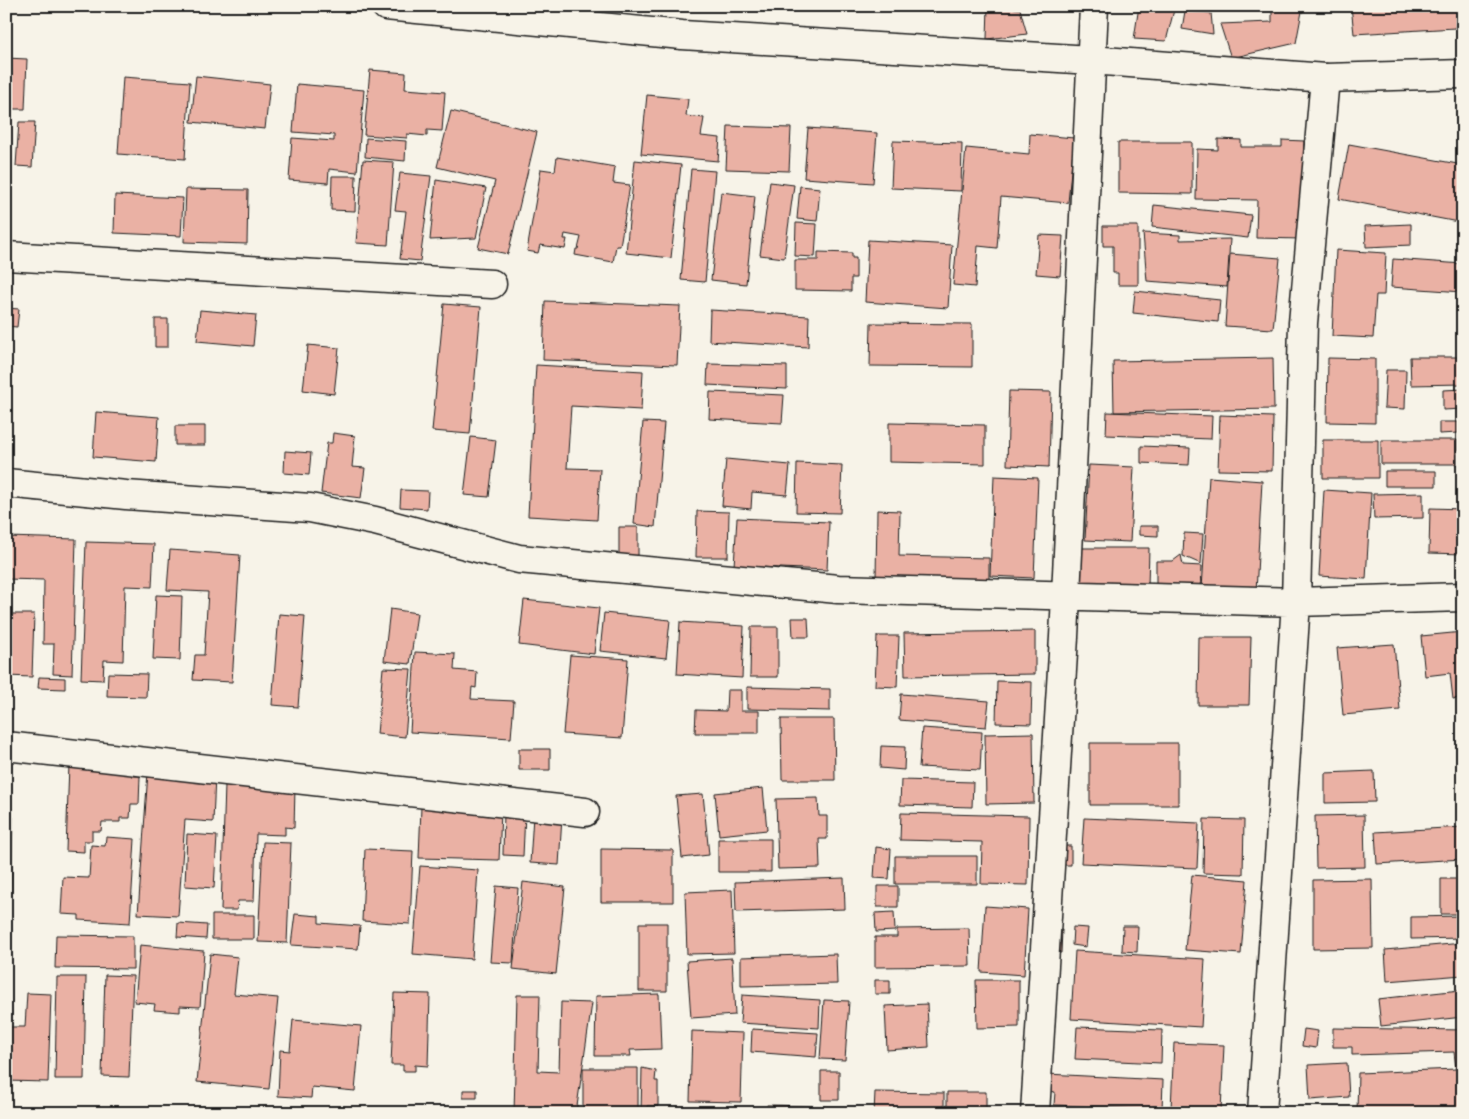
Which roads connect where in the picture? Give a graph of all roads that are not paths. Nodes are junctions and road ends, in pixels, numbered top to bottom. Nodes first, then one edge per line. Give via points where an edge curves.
1 (386, 6) edge
2 (1094, 6) edge
3 (1091, 60) junction
4 (1463, 74) edge
5 (1325, 78) junction
6 (6, 256) edge
7 (492, 284) dead end
8 (6, 483) edge
9 (1065, 596) junction
10 (1463, 597) edge
11 (1296, 602) junction
12 (6, 746) edge
13 (585, 812) dead end
14 (1035, 1113) edge
15 (1262, 1113) edge

1 - 3 street via 682,35
2 - 3 street
3 - 5 street
3 - 9 street
4 - 5 street
5 - 11 street via 1303,323
6 - 7 street
8 - 9 street via 310,508 519,559 838,589
9 - 11 street
9 - 14 street
10 - 11 street
11 - 15 street
12 - 13 street

